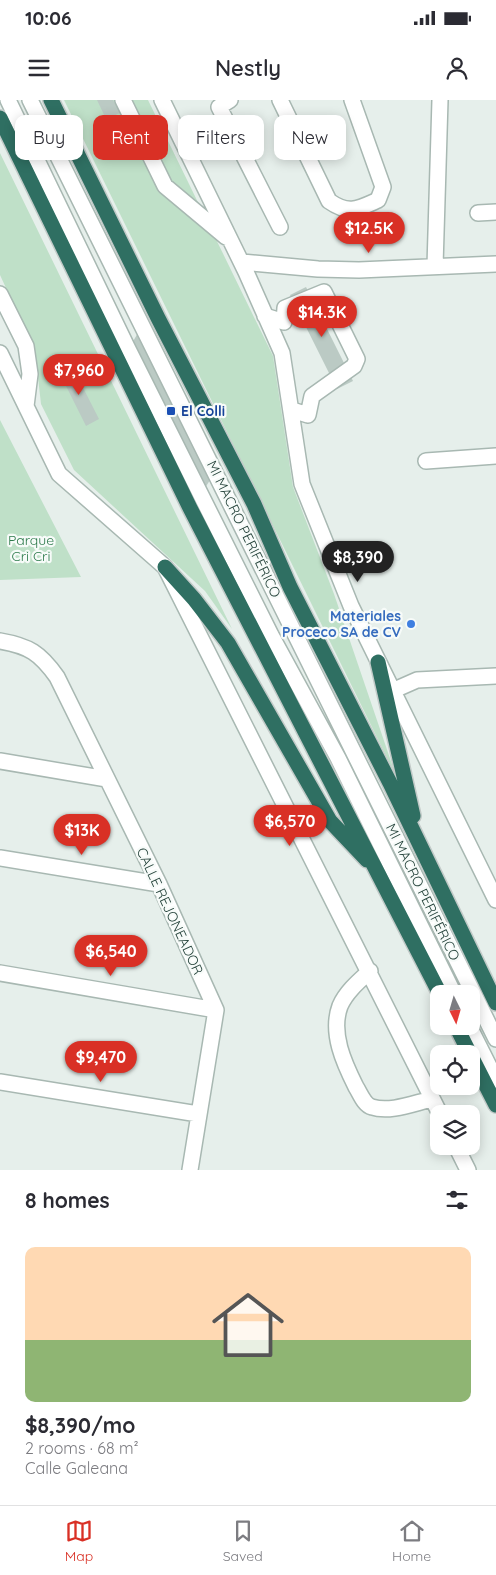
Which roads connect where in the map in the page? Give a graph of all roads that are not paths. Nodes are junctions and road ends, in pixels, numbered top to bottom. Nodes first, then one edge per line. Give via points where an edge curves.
1 (8, 100) edge
2 (30, 100) edge
3 (52, 100) edge
4 (123, 100) edge
5 (162, 100) edge
6 (230, 100) edge
7 (280, 100) edge
8 (352, 100) edge
9 (440, 100) edge
10 (0, 118) edge
11 (496, 212) edge
12 (478, 213) dead end
13 (280, 227) dead end
14 (231, 241) junction
15 (242, 262) junction
16 (496, 264) edge
17 (436, 266) junction
18 (0, 294) edge
19 (265, 316) junction
20 (0, 353) edge
21 (26, 406) junction
22 (292, 410) junction
23 (496, 456) edge
24 (426, 461) dead end
25 (164, 567) junction
26 (0, 641) edge
27 (378, 662) junction
28 (496, 676) edge
29 (392, 691) junction
30 (0, 761) edge
31 (107, 779) junction
32 (418, 842) junction
33 (0, 858) edge
34 (380, 874) junction
35 (159, 884) junction
36 (496, 900) edge
37 (370, 971) junction
38 (0, 973) edge
39 (436, 985) edge
40 (450, 985) edge
41 (496, 1003) edge
42 (216, 1010) junction
43 (474, 1035) edge
44 (496, 1039) edge
45 (480, 1073) edge
46 (496, 1080) edge
47 (0, 1082) edge
48 (432, 1099) junction
49 (435, 1105) edge
50 (496, 1105) edge
51 (198, 1114) junction
52 (460, 1155) edge
53 (190, 1170) edge
54 (468, 1170) edge

1 - 40 street, MI MACRO PERIFÉRICO via 127,347 271,635 338,758
2 - 44 street, MI MACRO PERIFÉRICO
3 - 32 highway
4 - 14 street via 165,186
5 - 14 street
6 - 13 street via 219,107
7 - 8 street via 329,201 340,209 357,210 378,200 383,187
9 - 17 street
10 - 34 highway via 190,508
11 - 12 street
14 - 15 street
15 - 17 street via 350,270
15 - 19 street
16 - 17 street
18 - 21 street via 26,346 30,374
19 - 22 street via 282,353
19 - 22 street via 284,322 285,308 324,292 357,360 354,366 312,396 308,415
20 - 21 street
21 - 25 street via 59,474
22 - 27 street via 302,484 351,606
23 - 24 street
25 - 34 highway via 228,643 330,821
25 - 37 street
26 - 31 street, CALLE REJONEADOR via 31,649 47,662
27 - 29 street
27 - 32 highway
28 - 29 street via 417,680
29 - 36 street
30 - 31 street
31 - 35 street, CALLE REJONEADOR
32 - 41 highway
33 - 35 street
34 - 39 highway
35 - 42 street, CALLE REJONEADOR
37 - 48 street
37 - 48 street via 350,991 340,1007 338,1035 342,1058 369,1107 383,1110
38 - 42 street
42 - 51 street
43 - 46 street
45 - 50 highway
47 - 51 street
48 - 49 street
51 - 53 street
52 - 54 street

